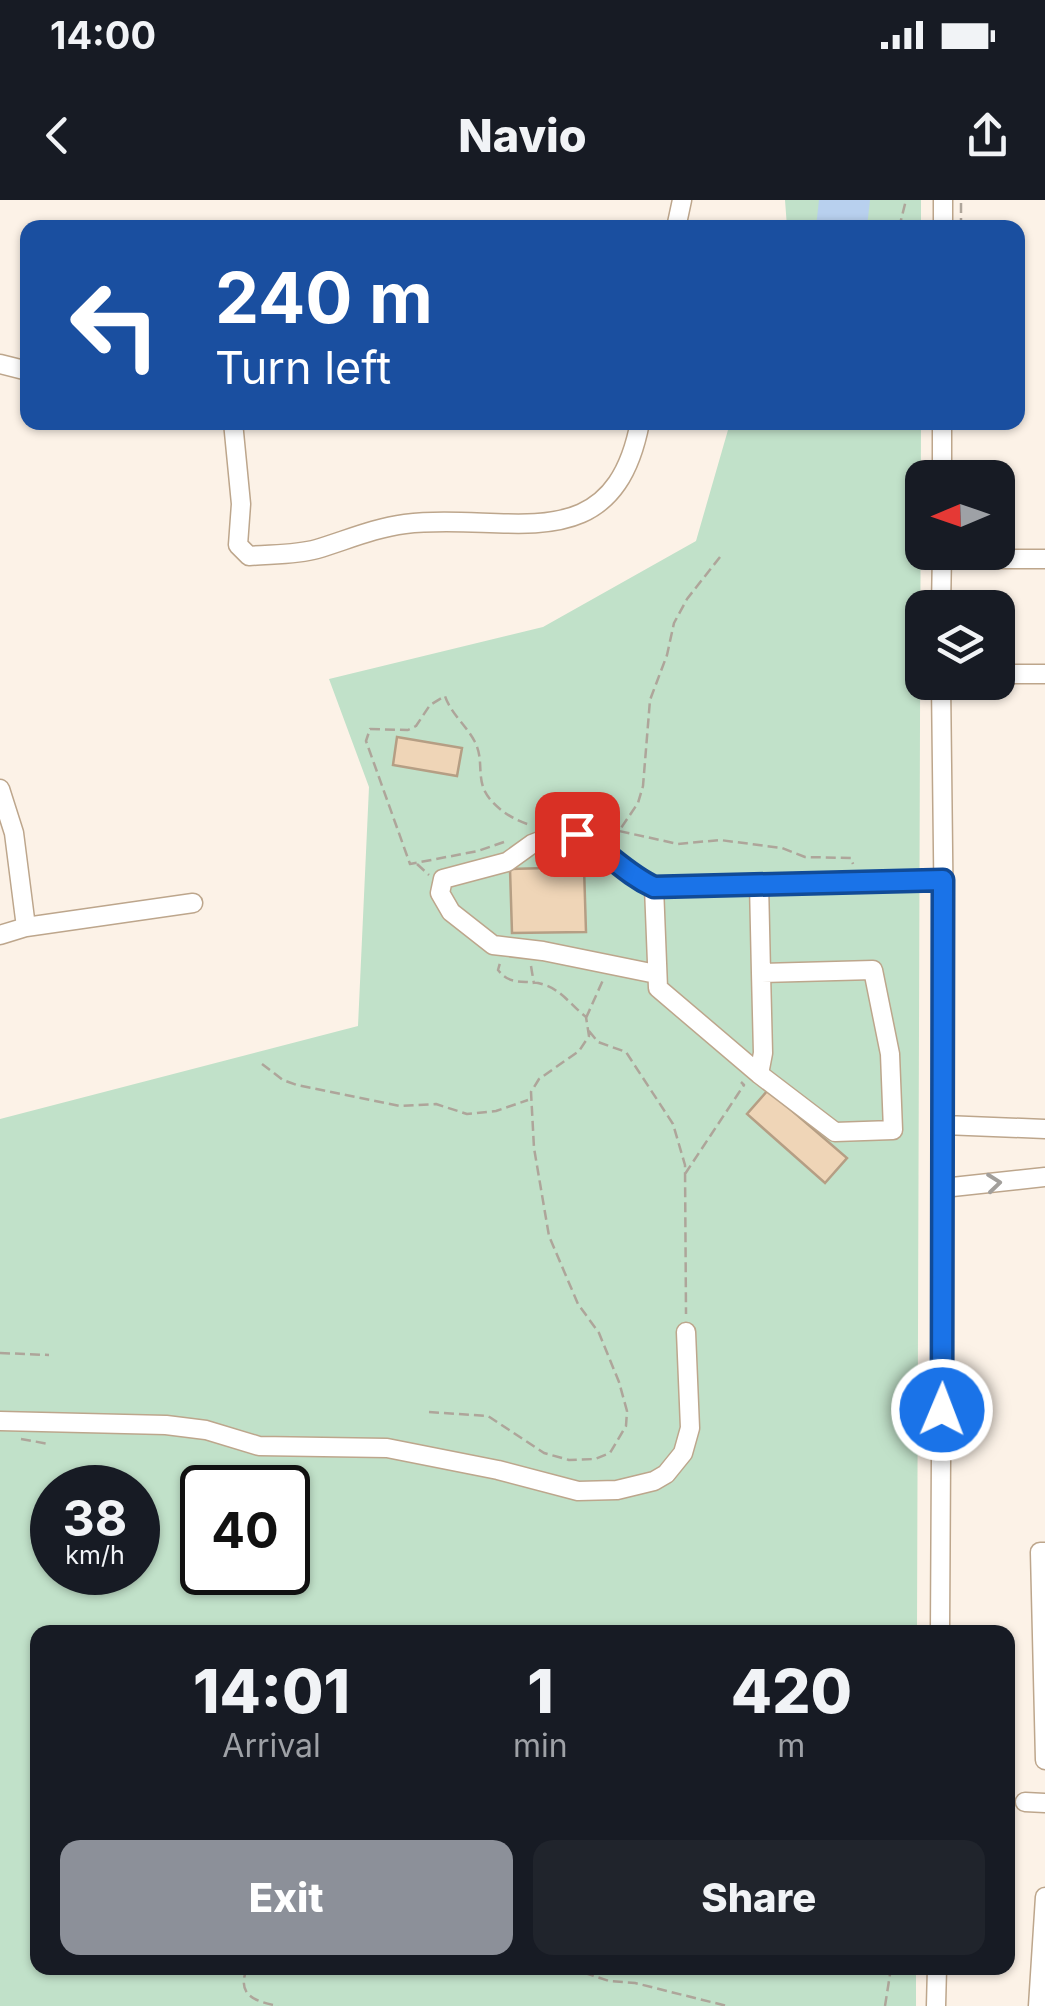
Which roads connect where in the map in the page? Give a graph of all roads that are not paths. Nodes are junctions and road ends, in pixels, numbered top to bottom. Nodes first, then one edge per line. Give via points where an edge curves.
1 (234, 430) edge
2 (639, 430) edge
3 (942, 430) edge
4 (942, 460) edge
5 (1015, 558) edge
6 (1045, 559) edge
7 (1015, 674) edge
8 (1045, 674) edge
9 (941, 700) edge
10 (0, 789) edge
11 (943, 880) junction
12 (759, 883) junction
13 (654, 887) junction
14 (193, 903) dead end
15 (26, 927) junction
16 (0, 935) edge
17 (761, 973) junction
18 (656, 974) junction
19 (759, 1074) junction
20 (944, 1125) junction
21 (1045, 1130) edge
22 (1045, 1177) edge
23 (944, 1188) junction
24 (686, 1332) road end
25 (0, 1421) edge
26 (1045, 1552) edge
27 (940, 1625) edge
28 (1045, 1760) edge
29 (1025, 1802) dead end
30 (1045, 1803) edge
31 (1045, 1897) edge
32 (937, 1975) edge
33 (936, 2006) edge
34 (1038, 2006) edge

1 - 2 street via 238,545 249,556 313,550 375,528 572,518 618,484
3 - 4 street
5 - 6 street
7 - 8 street
9 - 11 street
10 - 15 street via 14,833
11 - 12 street
11 - 20 street
12 - 13 street
12 - 17 street
13 - 18 street
13 - 18 street via 598,846 563,832 507,862 443,880 440,893 451,912 493,946
14 - 15 street
15 - 16 street
17 - 19 street
17 - 19 street via 872,970 890,1054 893,1130 835,1132
18 - 19 street via 658,988
20 - 21 street
20 - 23 street
23 -> 22 street
23 - 27 street
24 - 25 street via 690,1428 683,1453 654,1481 616,1490 578,1491 473,1464 361,1446 259,1446 166,1425
26 - 28 street
29 - 30 street
31 - 34 street
32 - 33 street

